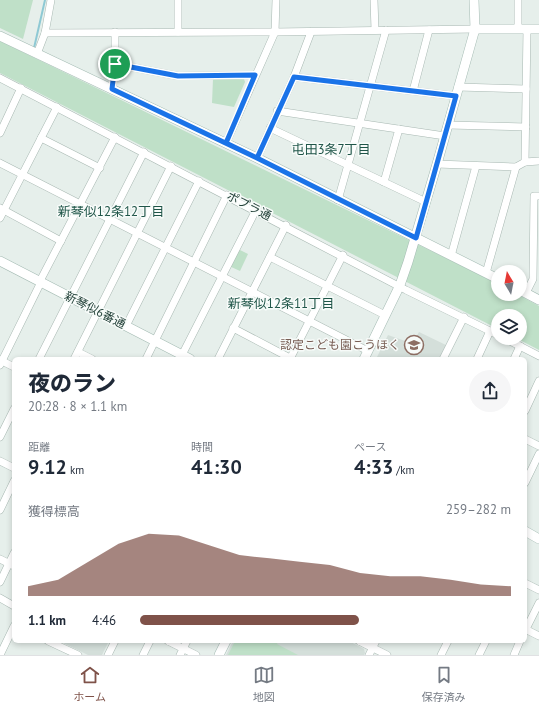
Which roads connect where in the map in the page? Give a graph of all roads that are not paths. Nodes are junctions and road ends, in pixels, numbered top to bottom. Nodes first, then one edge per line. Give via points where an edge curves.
1 (51, 0) edge
2 (178, 0) edge
3 (276, 0) edge
4 (374, 0) edge
5 (474, 0) edge
6 (518, 0) edge
7 (474, 29) junction
8 (522, 29) junction
9 (539, 29) edge
10 (375, 30) junction
11 (386, 30) junction
12 (430, 30) junction
13 (115, 32) junction
14 (178, 32) junction
15 (275, 32) junction
16 (311, 32) junction
17 (45, 33) junction
18 (0, 36) edge
19 (37, 54) junction
20 (115, 64) junction
21 (255, 75) junction
22 (294, 77) junction
23 (0, 78) edge
24 (371, 86) junction
25 (21, 88) junction
26 (112, 89) junction
27 (526, 89) junction
28 (413, 91) junction
29 (457, 92) junction
30 (57, 107) junction
31 (277, 111) junction
32 (359, 124) junction
33 (448, 125) junction
34 (526, 127) junction
35 (270, 128) junction
36 (399, 129) junction
37 (0, 133) edge
38 (445, 136) junction
39 (115, 137) junction
40 (41, 138) junction
41 (226, 143) junction
42 (144, 152) junction
43 (257, 158) junction
44 (539, 161) edge
45 (525, 162) junction
46 (0, 163) edge
47 (438, 164) junction
48 (348, 165) junction
49 (171, 166) junction
50 (476, 166) junction
51 (516, 167) junction
52 (100, 168) junction
53 (23, 174) junction
54 (199, 180) junction
55 (384, 182) junction
56 (227, 195) junction
57 (539, 196) edge
58 (338, 200) junction
59 (426, 202) junction
60 (80, 204) junction
61 (2, 209) edge
62 (256, 210) junction
63 (0, 218) edge
64 (109, 219) junction
65 (286, 225) junction
66 (137, 234) junction
67 (416, 238) junction
68 (61, 241) junction
69 (165, 248) junction
70 (343, 255) junction
71 (270, 256) junction
72 (451, 256) junction
73 (0, 261) edge
74 (193, 263) junction
75 (486, 273) junction
76 (491, 276) edge
77 (222, 277) junction
78 (536, 280) edge
79 (41, 282) junction
80 (400, 285) junction
81 (328, 286) junction
82 (527, 288) edge
83 (251, 293) junction
84 (527, 294) edge
85 (69, 296) junction
86 (539, 300) edge
87 (98, 311) junction
88 (385, 315) junction
89 (464, 318) junction
90 (309, 322) junction
91 (126, 326) junction
92 (233, 328) junction
93 (490, 331) joint
94 (155, 341) junction
95 (520, 346) joint
96 (78, 352) junction
97 (366, 355) edge
98 (539, 356) edge
99 (40, 357) edge
100 (75, 357) edge
101 (88, 357) edge
102 (147, 357) edge
103 (186, 357) edge
104 (219, 357) edge
105 (287, 357) edge
106 (292, 357) edge
107 (444, 357) edge
108 (478, 357) edge
109 (515, 357) edge
110 (1, 362) edge
111 (12, 366) edge
112 (539, 382) edge
113 (527, 407) edge
114 (12, 413) edge
115 (0, 437) edge
116 (527, 440) edge
117 (539, 446) edge
118 (539, 454) edge
119 (0, 461) edge
120 (12, 467) edge
121 (527, 479) edge
122 (12, 485) edge
123 (0, 510) edge
124 (527, 532) edge
125 (539, 539) edge
126 (0, 559) edge
127 (11, 565) edge
128 (0, 582) edge
129 (527, 584) edge
130 (539, 590) edge
131 (0, 598) edge
132 (539, 603) edge
133 (12, 605) edge
134 (527, 626) edge
135 (12, 630) edge
136 (527, 631) edge
137 (539, 636) edge
138 (52, 643) edge
139 (114, 643) edge
140 (149, 643) edge
141 (170, 643) edge
142 (225, 643) edge
143 (447, 643) edge
144 (485, 643) edge
145 (519, 643) edge
146 (374, 644) edge
147 (181, 652) edge
148 (0, 655) edge
149 (78, 655) edge
150 (108, 655) edge
151 (143, 655) edge
152 (196, 655) edge
153 (220, 655) edge
154 (369, 655) edge
155 (387, 655) edge
156 (441, 655) edge
157 (479, 655) edge
158 (514, 655) edge

1 - 17 street
2 - 14 street
3 - 15 street
4 - 10 street
5 - 7 street
6 - 8 street
7 - 8 street
7 - 12 street
7 - 29 street
8 - 9 street
8 - 27 street
10 - 11 street
10 - 16 street
11 - 12 street
11 - 24 street
12 - 28 street
13 - 14 street
13 - 17 street
13 - 20 street
14 - 15 street
15 - 16 street
15 - 21 street
16 - 22 street
17 - 19 street
18 - 19 street
19 - 26 street
20 - 21 street via 178,76
20 - 26 street
21 - 41 street
22 - 24 street
22 - 31 street
23 - 25 street, ポプラ通
24 - 28 street
24 - 32 street
25 - 30 street, ポプラ通
25 - 37 street
26 - 41 street
27 - 29 street
27 - 34 street
28 - 29 street
29 - 33 street
30 - 39 street, ポプラ通
30 - 40 street
31 - 32 street
31 - 35 street
32 - 36 street
32 - 48 street
33 - 34 street
33 - 38 street
34 - 45 street
35 - 43 street
35 - 48 street
36 - 38 street
36 - 55 street
38 - 47 street
39 - 42 street, ポプラ通
39 - 52 street
40 - 52 street
40 - 53 street
41 - 43 street
42 - 49 street, ポプラ通
42 - 64 street
43 - 58 street
44 - 45 street
45 - 51 street
46 - 53 street
47 - 50 street
47 - 59 street
48 - 55 street
48 - 58 street
49 - 54 street, ポプラ通
49 - 66 street
50 - 51 street
50 - 72 street
51 - 75 street
52 - 60 street
53 - 60 street
53 - 61 street
54 - 56 street, ポプラ通
54 - 69 street
55 - 59 street
56 - 62 street, ポプラ通
56 - 74 street
57 - 78 street via 534,196
58 - 67 street
59 - 67 street
60 - 64 street
60 - 68 street
61 - 63 street
61 - 68 street
62 - 65 street, ポプラ通
62 - 77 street
64 - 66 street
64 - 85 street
65 - 70 street, ポプラ通
65 - 71 street
66 - 69 street
66 - 87 street
67 - 72 street
67 - 80 street
68 - 79 street
69 - 74 street
69 - 91 street
70 - 80 street, ポプラ通
70 - 81 street
71 - 81 street
71 - 83 street
72 - 75 street
73 - 79 street, 新琴似6番通
74 - 77 street
74 - 94 street
75 - 76 street
77 - 83 street
77 - 103 street
78 - 82 street
79 - 85 street, 新琴似6番通
79 - 110 street
80 - 88 street
80 - 89 street, ポプラ通
81 - 88 street
81 - 90 street
83 - 90 street
83 - 92 street
84 - 86 street
85 - 87 street, 新琴似6番通
85 - 99 street
87 - 91 street, 新琴似6番通
87 - 96 street
88 - 97 street
89 - 93 street, ポプラ通
89 - 107 street
90 - 97 street
90 - 106 street
91 - 94 street, 新琴似6番通
92 - 104 street
92 - 105 street
93 - 108 street
94 - 102 street
94 - 103 street, 新琴似6番通
95 - 98 street
95 - 109 street
96 - 100 street
96 - 101 street
110 - 111 street
112 - 113 street
114 - 115 street
116 - 117 street
118 - 121 street
119 - 120 street
122 - 123 street
124 - 125 street
126 - 127 street
127 - 128 street
129 - 130 street
131 - 133 street
132 - 134 street
135 - 148 street
136 - 137 street
138 - 149 street
139 - 150 street
140 - 151 street
141 - 147 street
142 - 153 street
143 - 156 street
144 - 157 street
145 - 158 street
146 - 154 street
146 - 155 street
147 - 152 street

